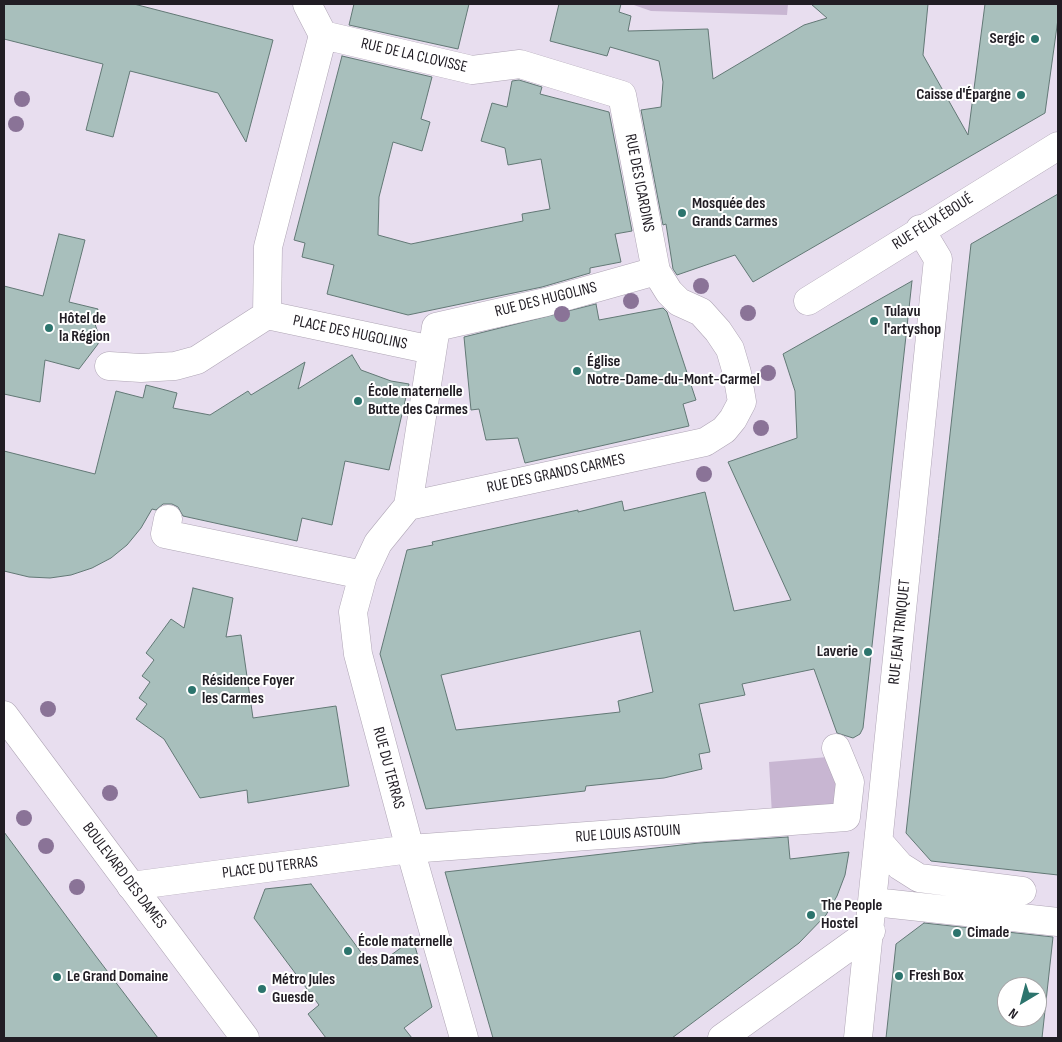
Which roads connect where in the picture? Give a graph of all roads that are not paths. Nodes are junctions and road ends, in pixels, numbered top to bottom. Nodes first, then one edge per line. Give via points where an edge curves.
1 (306, 4) edge
2 (323, 35) junction
3 (622, 95) joint
4 (1058, 146) edge
5 (920, 229) junction
6 (656, 271) junction
7 (808, 301) dead end
8 (267, 315) junction
9 (434, 338) junction
10 (108, 366) dead end
11 (408, 506) junction
12 (168, 519) dead end
13 (363, 575) junction
14 (4, 714) edge
15 (836, 748) dead end
16 (879, 842) junction
17 (410, 849) junction
18 (131, 886) junction
19 (874, 902) junction
20 (1040, 910) edge
21 (871, 931) junction
22 (245, 1038) edge
23 (464, 1038) edge
24 (722, 1038) edge
25 (858, 1038) edge

1 - 2 street
2 - 3 street, RUE DE LA CLOVISSE via 472,70 520,64
2 - 8 street via 268,247
3 - 6 street, RUE DES ICARDINS
4 - 5 street, RUE FÉLIX ÉBOUÉ
5 - 7 street, RUE FÉLIX ÉBOUÉ
5 - 16 street, RUE JEAN TRINQUET via 938,259
6 - 9 street, RUE DES HUGOLINS
6 - 11 street, RUE DES GRANDS CARMES via 669,292 679,302 701,312 730,349 742,402 724,430 705,442
8 - 9 street, PLACE DES HUGOLINS
8 - 10 street via 197,360 175,366
9 - 11 street
11 - 13 street, RUE DU TERRAS via 378,543
12 - 13 street via 164,534
13 - 17 street, RUE DU TERRAS via 353,612 358,654
14 - 18 street, BOULEVARD DES DAMES
15 - 17 street, RUE LOUIS ASTOUIN via 850,782 846,817
16 - 19 street, RUE JEAN TRINQUET
16 - 20 street via 900,866 919,878
17 - 18 street, PLACE DU TERRAS
17 - 23 street, RUE DU TERRAS
18 - 22 street, BOULEVARD DES DAMES
19 - 20 street
19 - 21 street, RUE JEAN TRINQUET
21 - 24 street
21 - 25 street, RUE JEAN TRINQUET

